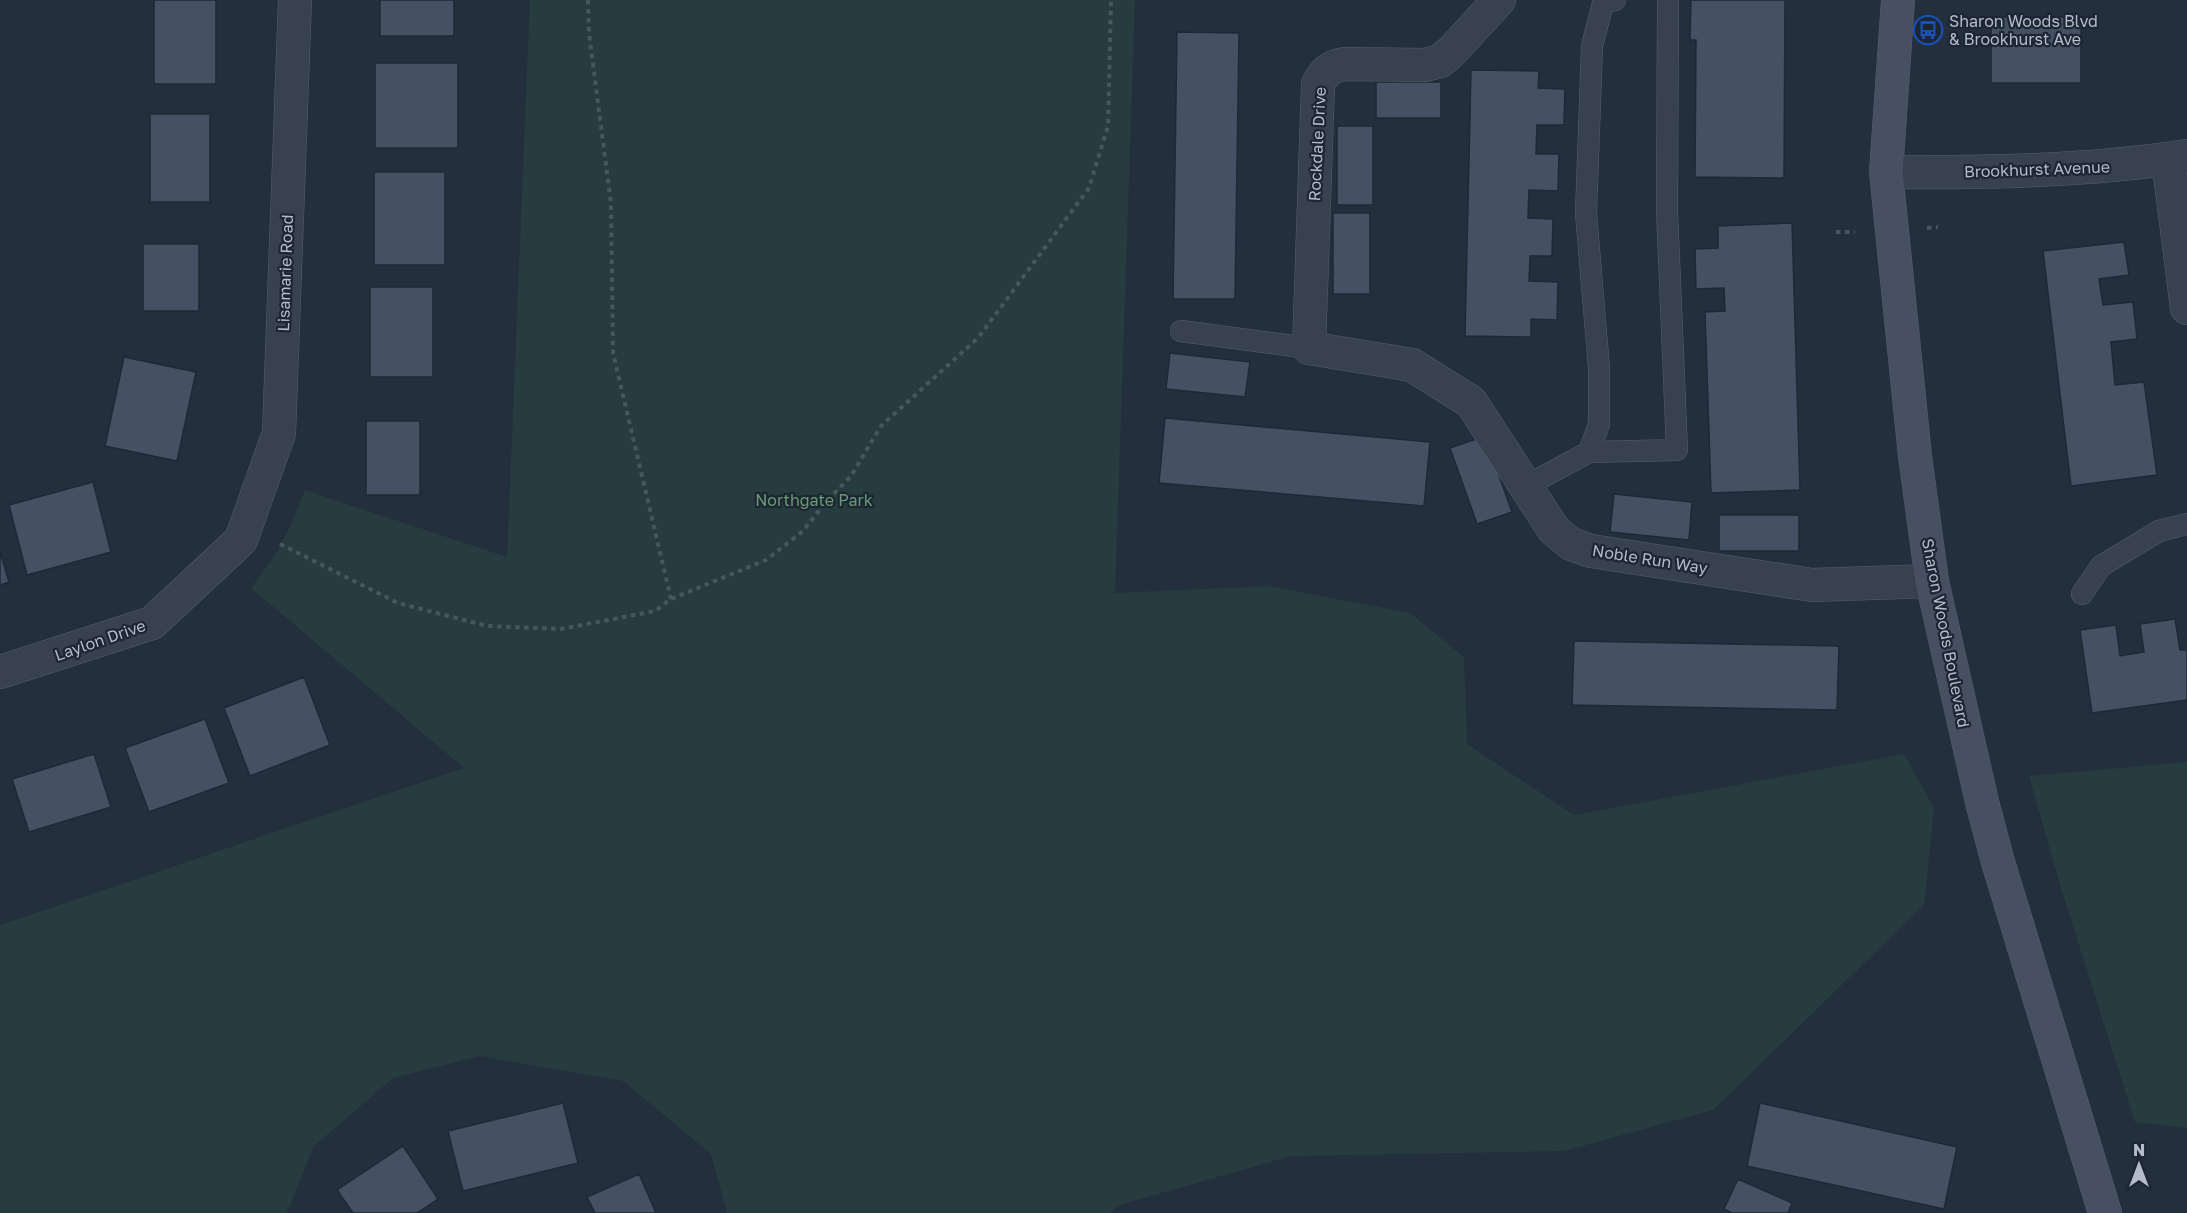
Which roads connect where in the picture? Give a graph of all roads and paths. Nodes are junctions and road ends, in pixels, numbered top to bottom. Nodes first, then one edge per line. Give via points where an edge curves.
1 (295, 0) edge
2 (588, 0) edge
3 (1111, 0) edge
4 (1499, 0) edge
5 (1615, 0) edge
6 (1668, 0) edge
7 (1898, 0) edge
8 (2178, 158) edge
9 (1886, 172) junction
10 (1938, 227) dead end
11 (1922, 228) dead end
12 (1836, 232) dead end
13 (1855, 232) dead end
14 (2187, 308) edge
15 (1181, 331) dead end
16 (1309, 348) junction
17 (1590, 452) junction
18 (1526, 486) junction
19 (2187, 524) edge
20 (241, 540) joint
21 (280, 544) dead end
22 (1932, 581) junction
23 (2082, 594) dead end
24 (671, 599) junction
25 (0, 672) edge
26 (2105, 1213) edge

1 - 20 street, Lisamarie Road via 279,433
2 - 24 path via 611,204 614,353
3 - 24 path via 1108,126 1089,188 978,338 881,426 851,476 803,531 766,560
4 - 16 street, Rockdale Drive via 1440,61 1425,65 1333,65 1323,73 1318,84
5 - 17 lane via 1603,3 1592,46 1586,213 1599,368 1599,424
6 - 17 lane via 1667,211 1677,450
7 - 9 street, Sharon Woods Boulevard
8 - 9 street, Brookhurst Avenue via 2127,165
8 - 14 street
9 - 22 street, Sharon Woods Boulevard
10 - 11 path
12 - 13 path
15 - 16 lane
16 - 18 street, Noble Run Way via 1412,365 1471,402
17 - 18 lane
18 - 22 street, Noble Run Way via 1554,530 1571,544 1591,551 1812,585
19 - 23 lane via 2159,531 2101,566
20 - 25 street, Laylon Drive via 152,623
21 - 24 path via 398,603 487,626 561,628 655,611
22 - 26 street, Sharon Woods Boulevard via 1998,862

